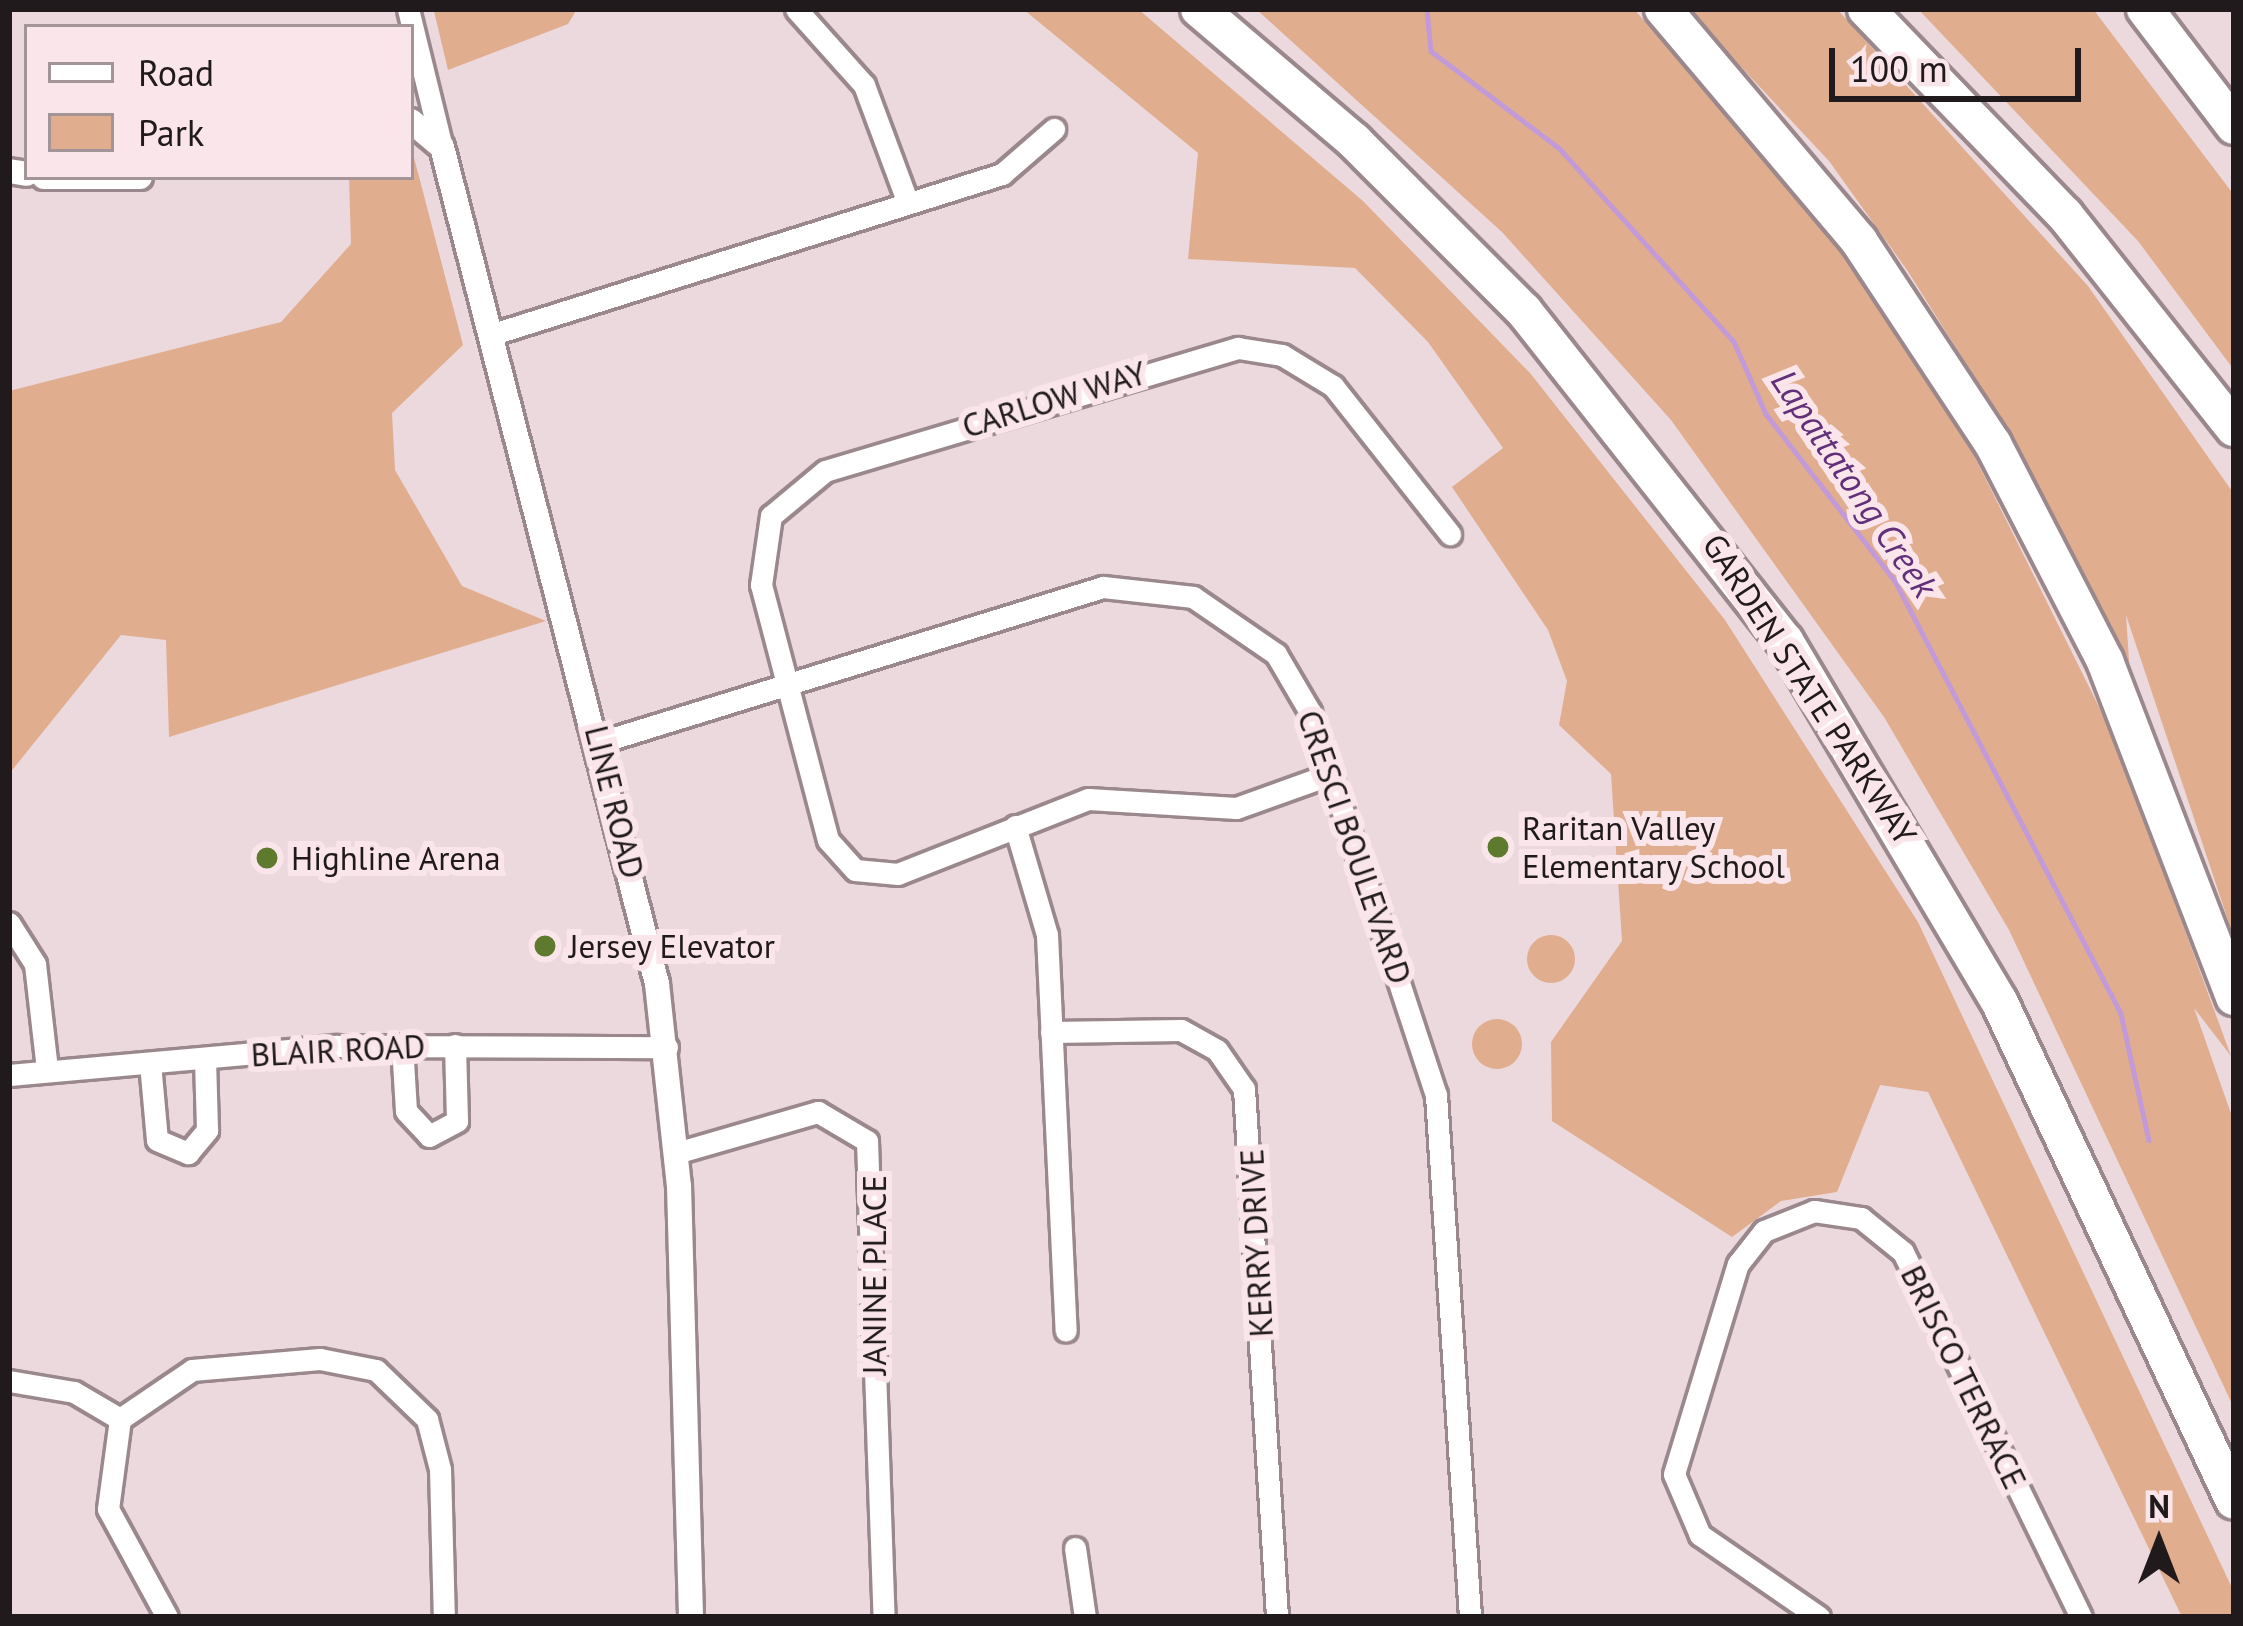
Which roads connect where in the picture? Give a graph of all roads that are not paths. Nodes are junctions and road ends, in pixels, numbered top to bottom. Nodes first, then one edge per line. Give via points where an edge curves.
1 (796, 9) edge
2 (1181, 9) edge
3 (1199, 9) edge
4 (1663, 9) edge
5 (1866, 9) edge
6 (2145, 9) edge
7 (1240, 43) junction
8 (418, 81) edge
9 (414, 124) edge
10 (2234, 127) edge
11 (1054, 129) dead end
12 (442, 147) junction
13 (908, 202) junction
14 (493, 334) junction
15 (2234, 428) edge
16 (1450, 534) dead end
17 (786, 684) junction
18 (601, 742) junction
19 (1331, 774) junction
20 (1015, 826) junction
21 (9, 923) edge
22 (2234, 997) edge
23 (1051, 1032) junction
24 (402, 1045) junction
25 (455, 1045) junction
26 (668, 1047) junction
27 (205, 1059) junction
28 (150, 1063) junction
29 (47, 1070) junction
30 (9, 1075) edge
31 (676, 1153) junction
32 (1066, 1331) dead end
33 (9, 1381) edge
34 (120, 1419) junction
35 (2234, 1502) edge
36 (1075, 1548) dead end
37 (167, 1617) edge
38 (444, 1617) edge
39 (691, 1617) edge
40 (884, 1617) edge
41 (1085, 1617) edge
42 (1277, 1617) edge
43 (1470, 1617) edge
44 (1819, 1617) edge
45 (2081, 1617) edge

1 - 13 street via 864,85
2 - 7 highway
3 - 7 highway, GARDEN STATE PARKWAY
4 - 22 highway via 1859,241 2003,461 2113,680
5 - 15 highway via 2065,215
6 - 10 highway
7 - 35 highway, GARDEN STATE PARKWAY via 1524,310 1785,641 1999,1001
8 - 12 street, LINE ROAD
9 - 12 street
11 - 13 street via 1018,167
12 - 14 street, LINE ROAD
13 - 14 street
14 - 18 street, LINE ROAD
16 - 17 street, CARLOW WAY via 1312,369 1253,349 1197,354 796,487 771,516 759,559
17 - 18 street, CRESCI BOULEVARD
17 - 19 street, CRESCI BOULEVARD via 1079,592 1160,589 1223,610 1276,654
17 - 20 street, CARLOW WAY via 828,840 855,870 898,874
18 - 26 street, LINE ROAD
19 - 20 street, CARLOW WAY via 1236,808 1108,797
19 - 43 street, CRESCI BOULEVARD via 1436,1095
20 - 23 street via 1042,901
21 - 29 street via 35,964
23 - 32 street
23 - 42 street, KERRY DRIVE via 1181,1030 1217,1050 1244,1089
24 - 25 street, BLAIR ROAD
24 - 25 street via 406,1111 429,1136 457,1121
24 - 27 street, BLAIR ROAD
25 - 26 street, BLAIR ROAD
26 - 31 street, LINE ROAD
27 - 28 street, BLAIR ROAD
27 - 28 street via 207,1130 188,1153 157,1140
28 - 29 street, BLAIR ROAD
29 - 30 street, BLAIR ROAD
31 - 39 street, LINE ROAD
31 - 40 street, JANINE PLACE via 818,1112 867,1141
33 - 34 street via 74,1393
34 - 37 street via 108,1509
34 - 38 street via 157,1386 201,1369 338,1360 391,1379 427,1419 439,1456
36 - 41 street
44 - 45 street, BRISCO TERRACE via 1700,1535 1674,1474 1738,1264 1764,1232 1814,1211 1861,1218 1903,1252

